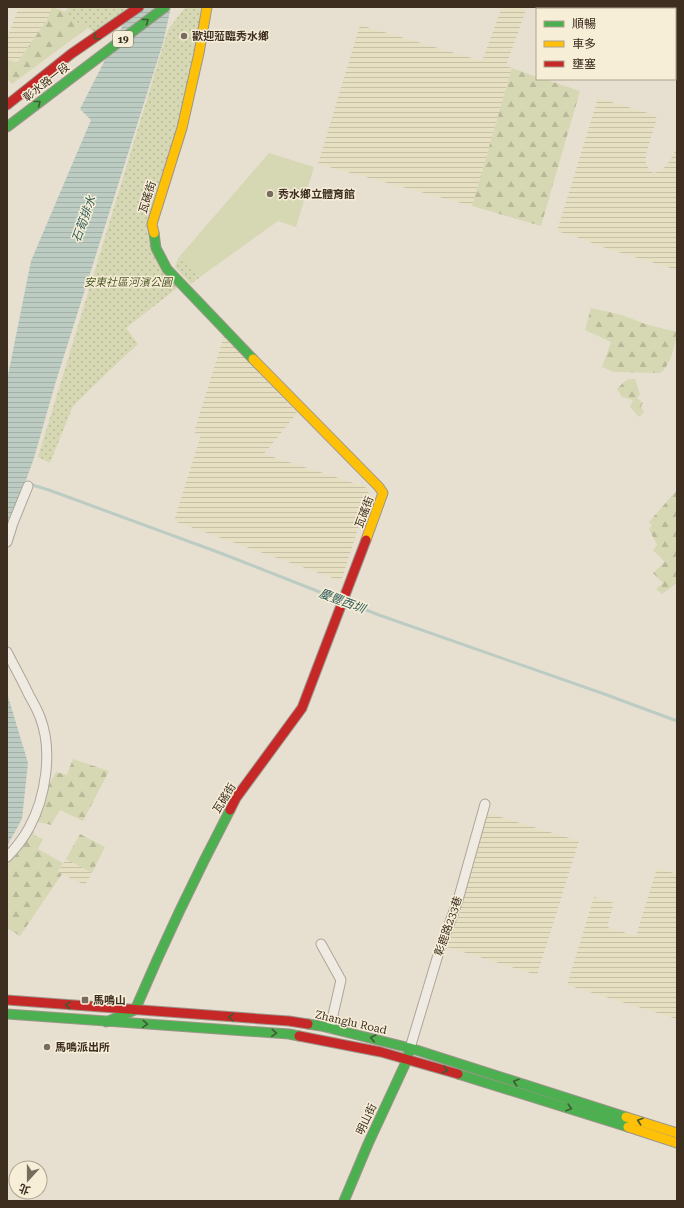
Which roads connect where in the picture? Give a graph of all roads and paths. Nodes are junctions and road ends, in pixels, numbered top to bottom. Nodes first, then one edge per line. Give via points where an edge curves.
1 (139, 7) edge
2 (165, 7) edge
3 (207, 7) edge
4 (130, 10) edge
5 (7, 105) edge
6 (7, 127) edge
7 (28, 486) dead end
8 (7, 542) edge
9 (7, 652) edge
10 (485, 804) dead end
11 (7, 858) edge
12 (321, 944) dead end
13 (7, 1000) edge
14 (135, 1010) junction
15 (7, 1014) edge
16 (289, 1021) junction
17 (106, 1022) junction
18 (330, 1028) junction
19 (289, 1034) junction
20 (410, 1048) junction
21 (407, 1060) junction
22 (677, 1133) edge
23 (677, 1143) edge
24 (344, 1201) edge

1 - 4 main road, 19
6 -> 2 main road, 彰水路一段 / 19
3 - 14 main road, 瓦磘街 via 182,128 152,224 156,248 167,270 383,493 302,708 236,798 206,855
4 -> 5 main road, 彰水路一段 / 19
7 - 8 street
9 - 11 street via 40,716 46,736 46,780 39,803 32,822
10 - 20 street, 彰鹿路233巷 via 458,900 438,955
12 - 18 street via 341,980
14 -> 13 main road, Zhanglu Road
16 -> 14 main road, Zhanglu Road
14 - 17 main road
15 - 17 main road, Zhanglu Road
16 - 18 main road, Zhanglu Road
16 - 19 main road
17 -> 19 main road, Zhanglu Road
20 -> 18 main road, Zhanglu Road
19 - 21 main road, Zhanglu Road via 381,1052
20 - 21 main road, 明山街
22 -> 20 main road, Zhanglu Road
21 -> 23 main road, Zhanglu Road
21 - 24 main road, 明山街

